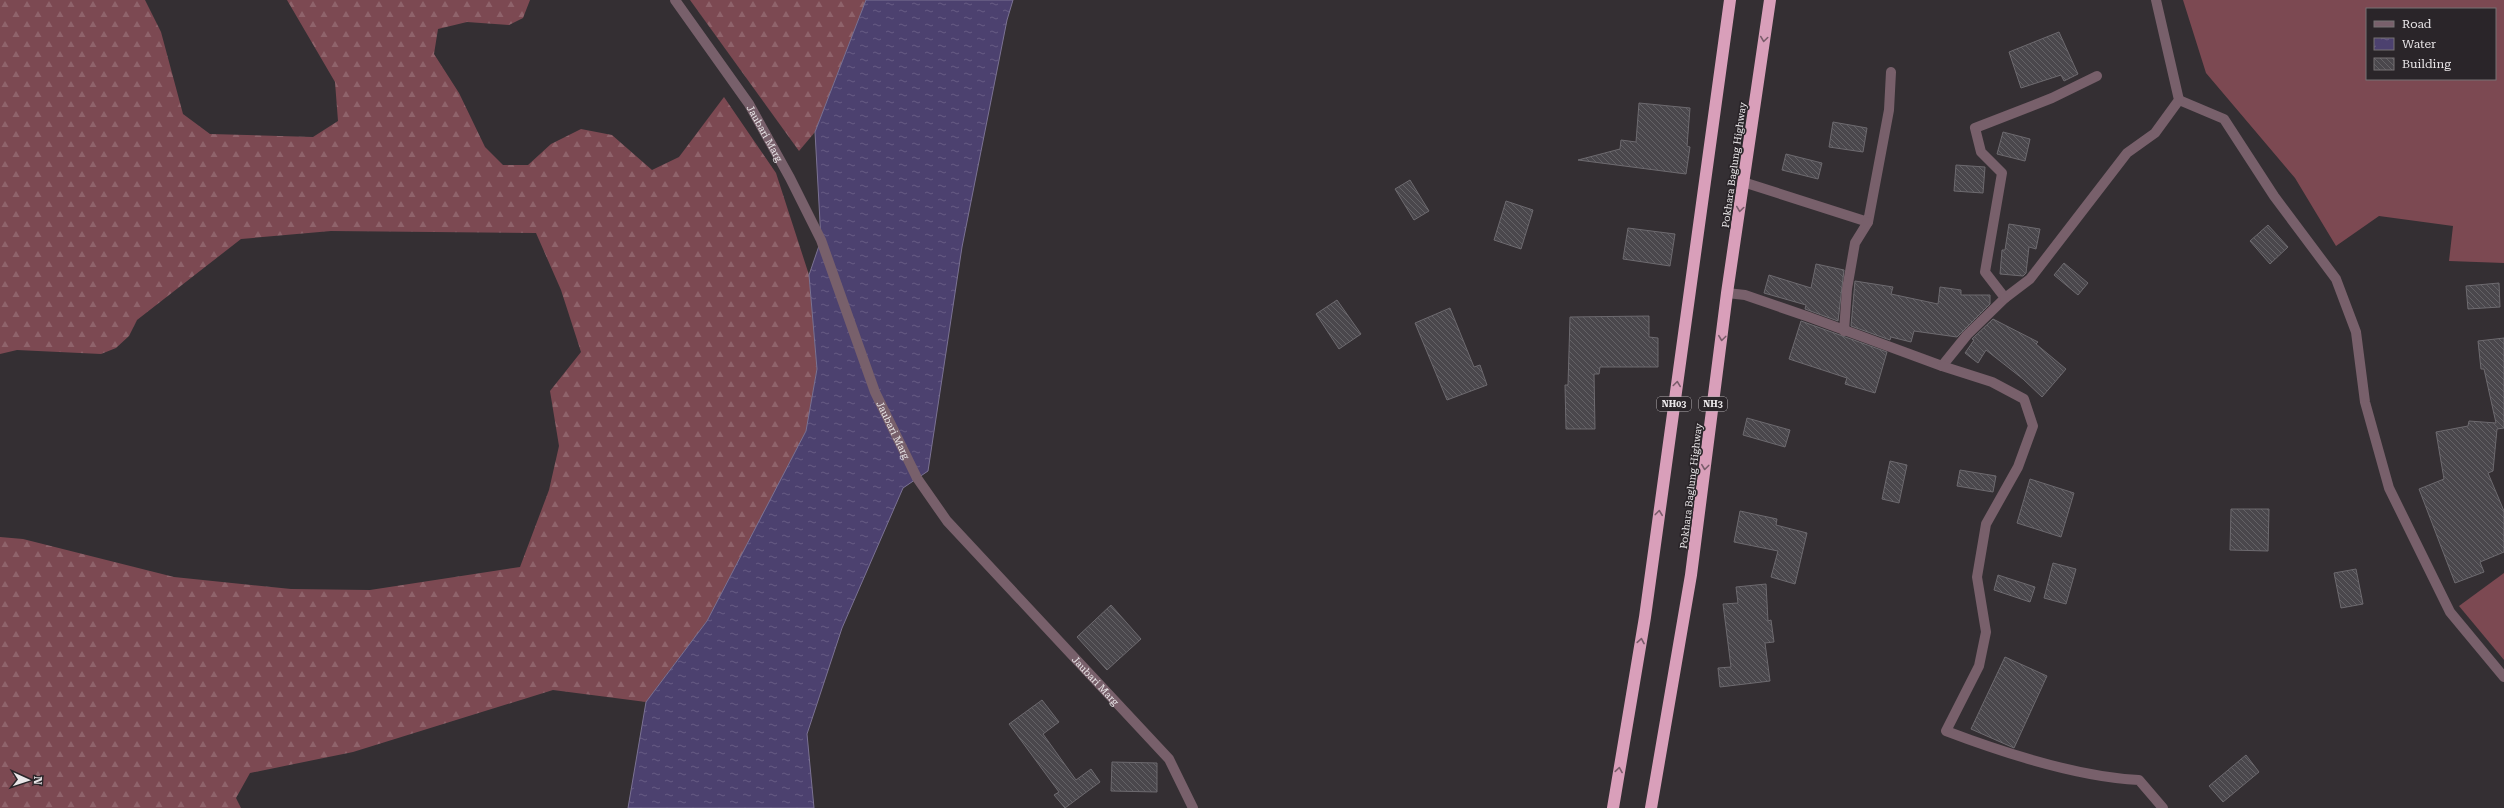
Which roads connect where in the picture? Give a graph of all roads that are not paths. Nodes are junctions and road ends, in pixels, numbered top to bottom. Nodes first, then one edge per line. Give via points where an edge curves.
1 (675, 0) edge
2 (1730, 0) edge
3 (1770, 0) edge
4 (2156, 0) edge
5 (1891, 72) dead end
6 (2097, 76) dead end
7 (2179, 100) junction
8 (1743, 182) junction
9 (1868, 222) junction
10 (1728, 293) junction
11 (2005, 298) junction
12 (1844, 331) junction
13 (1942, 366) junction
14 (2504, 677) edge
15 (1193, 808) edge
16 (1613, 808) edge
17 (1651, 808) edge
18 (2163, 808) edge

1 - 15 street, Jaubari Marg via 748,104 790,178 821,240 875,392 917,478 947,521 1169,760
16 -> 2 highway, NH03 via 1645,617
3 -> 8 highway, Pokhara Baglung Highway / NH3
4 - 7 street
5 - 9 street via 1889,110
6 - 11 street via 2052,98 1975,128 1981,152 2002,172 1985,272
7 - 11 street via 2155,134 2127,153 2030,279
7 - 14 street via 2224,119 2274,196 2336,279 2356,332 2365,402 2389,488 2450,612
8 - 9 street
8 -> 10 highway, Pokhara Baglung Highway / NH3
9 - 12 street via 1855,243
10 - 12 street via 1745,295
10 -> 17 highway, Pokhara Baglung Highway / NH3 via 1691,575
11 - 13 street via 1967,336
12 - 13 street
13 - 18 street via 1992,382 2024,399 2033,426 2018,467 1986,524 1977,577 1986,632 1979,666 1946,731 2003,753 2116,779 2138,780

